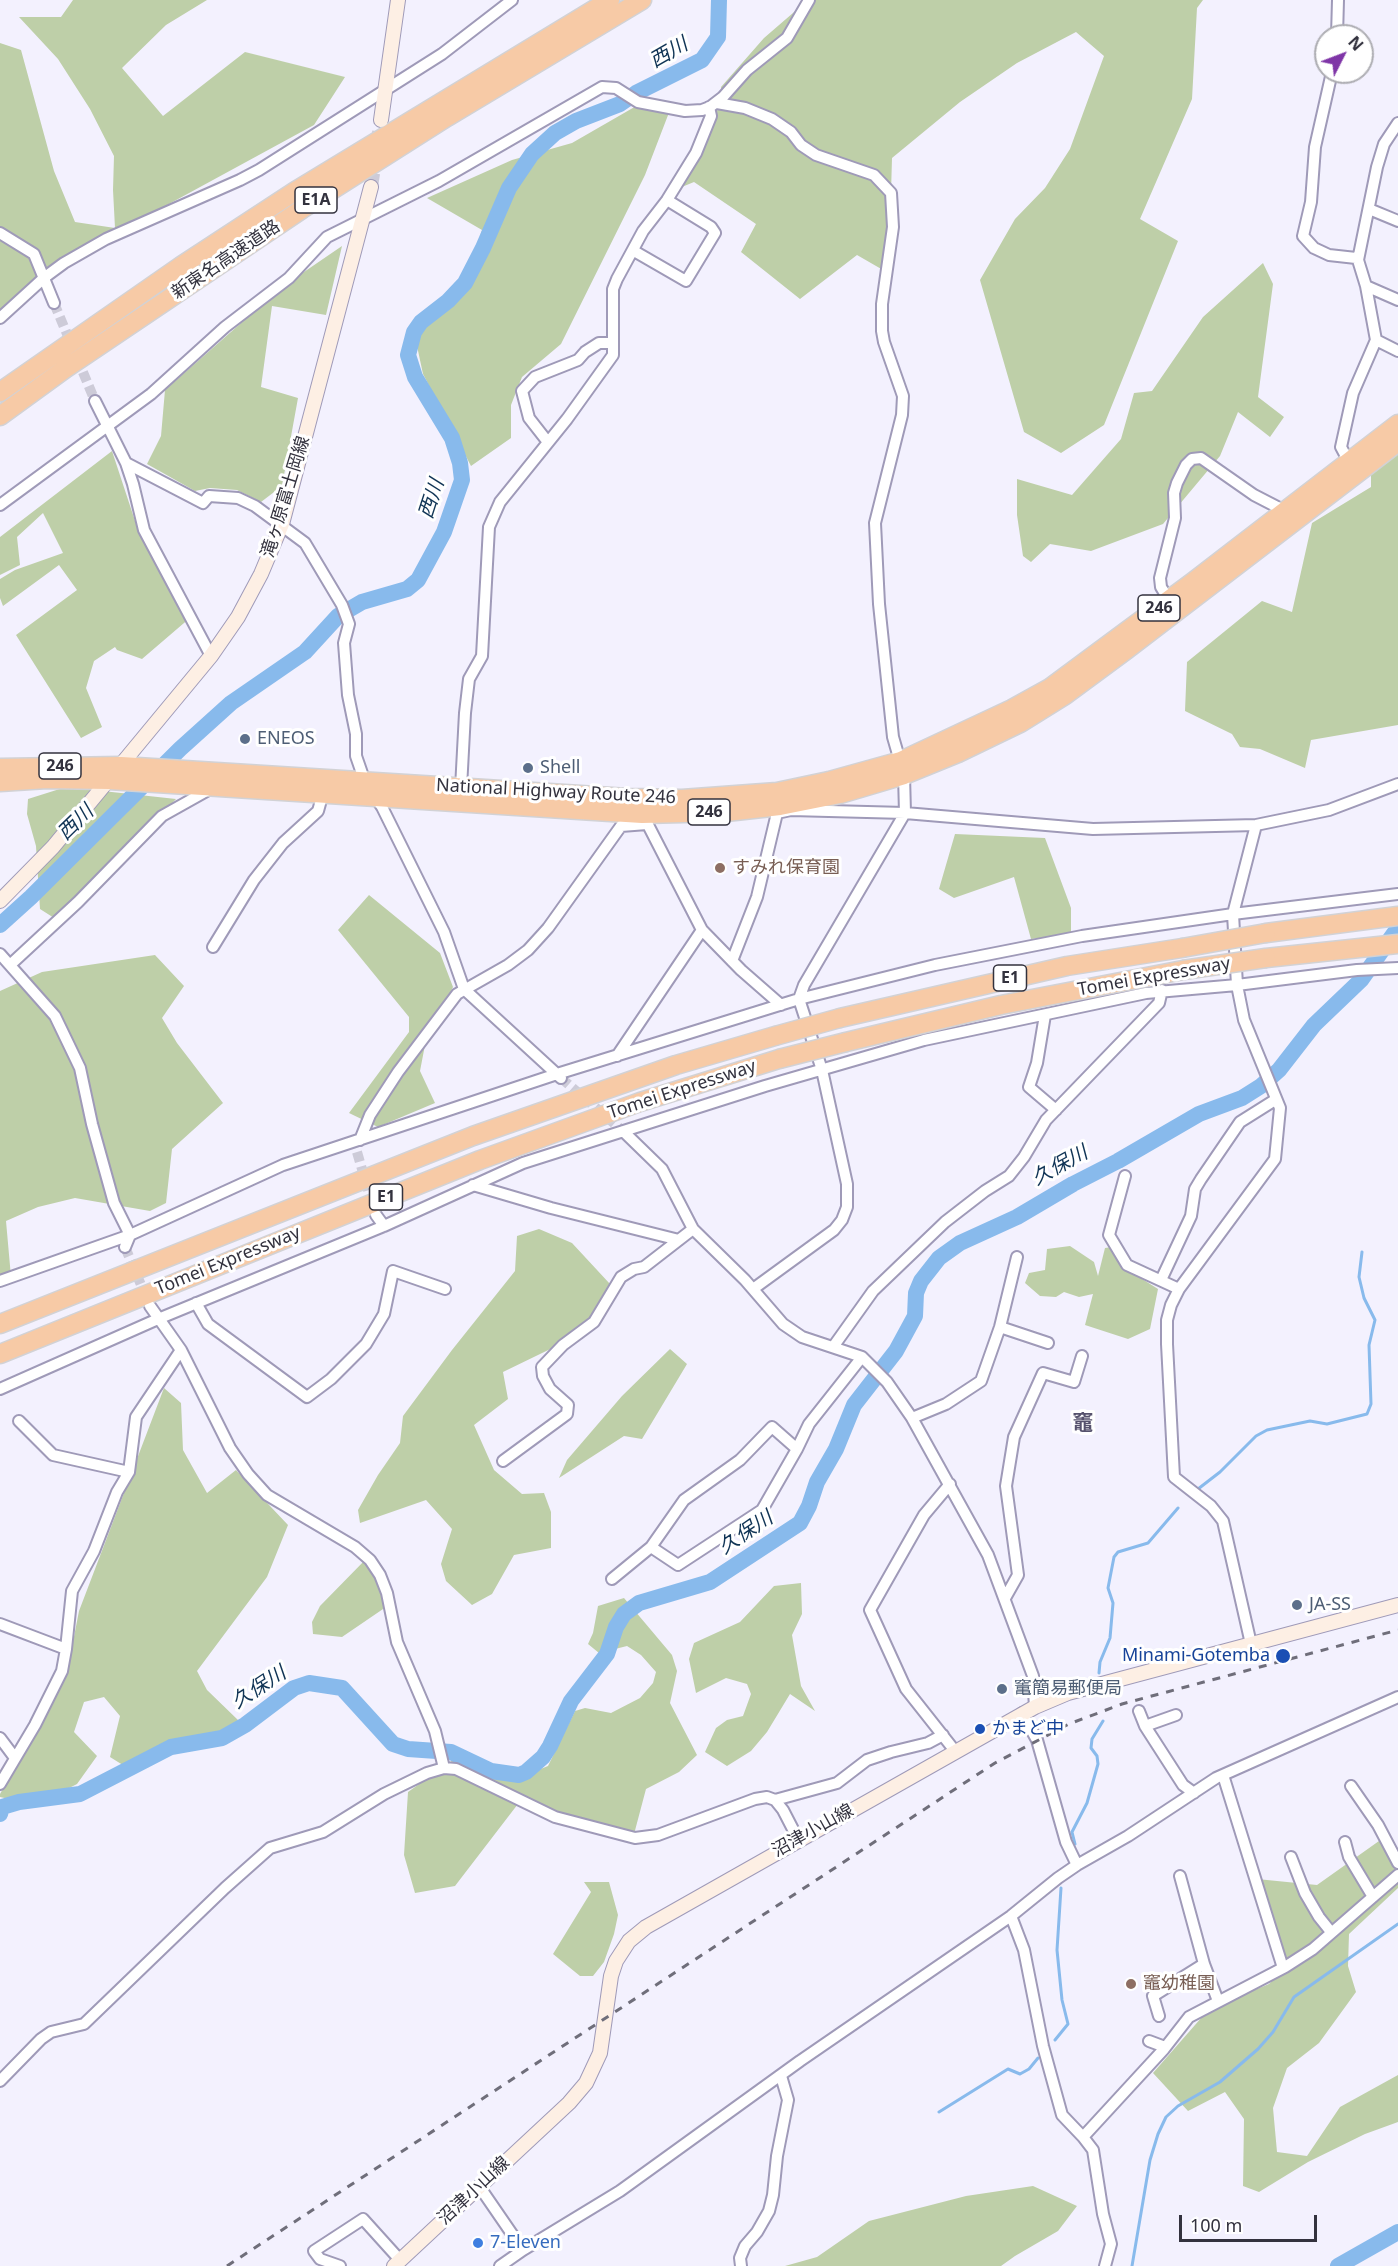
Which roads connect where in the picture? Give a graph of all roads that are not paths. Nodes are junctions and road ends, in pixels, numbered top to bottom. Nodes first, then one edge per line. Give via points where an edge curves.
1 (398, 0) edge
2 (512, 0) edge
3 (610, 0) edge
4 (642, 0) edge
5 (809, 0) edge
6 (1338, 0) edge
7 (1337, 24) edge
8 (1329, 84) edge
9 (385, 89) junction
10 (713, 105) junction
11 (381, 120) tunnel mouth
12 (1398, 123) edge
13 (371, 187) tunnel mouth
14 (667, 200) junction
15 (1369, 209) junction
16 (362, 220) junction
17 (1398, 221) edge
18 (0, 233) edge
19 (634, 251) junction
20 (1358, 260) junction
21 (45, 277) junction
22 (1366, 286) junction
23 (1398, 300) edge
24 (54, 303) tunnel mouth
25 (0, 318) edge
26 (1376, 340) junction
27 (611, 343) junction
28 (1398, 351) edge
29 (0, 392) edge
30 (95, 401) tunnel mouth
31 (0, 416) edge
32 (1398, 424) edge
33 (107, 426) junction
34 (547, 441) junction
35 (1398, 442) edge
36 (1349, 462) junction
37 (126, 463) junction
38 (0, 505) edge
39 (1285, 511) junction
40 (282, 524) junction
41 (1169, 600) junction
42 (211, 656) junction
43 (0, 768) edge
44 (903, 768) junction
45 (120, 773) junction
46 (193, 778) junction
47 (0, 782) edge
48 (1398, 784) edge
49 (215, 786) junction
50 (461, 788) junction
51 (370, 789) junction
52 (323, 793) junction
53 (905, 813) junction
54 (644, 819) junction
55 (1256, 825) junction
56 (1398, 894) edge
57 (0, 902) edge
58 (1233, 914) junction
59 (1398, 916) edge
60 (702, 930) junction
61 (1398, 944) edge
62 (213, 947) dead end
63 (5, 960) edge
64 (732, 961) junction
65 (1398, 968) edge
66 (1237, 986) junction
67 (464, 989) junction
68 (1162, 990) junction
69 (799, 999) junction
70 (781, 1005) junction
71 (1045, 1015) junction
72 (617, 1056) junction
73 (822, 1070) junction
74 (559, 1076) junction
75 (1273, 1095) junction
76 (1056, 1110) junction
77 (623, 1131) junction
78 (357, 1145) junction
79 (1125, 1176) dead end
80 (473, 1185) junction
81 (376, 1215) tunnel mouth
82 (384, 1226) junction
83 (693, 1229) junction
84 (130, 1235) junction
85 (679, 1240) junction
86 (125, 1247) dead end
87 (1017, 1257) dead end
88 (1161, 1280) junction
89 (0, 1281) edge
90 (445, 1289) dead end
91 (753, 1289) junction
92 (1179, 1289) junction
93 (196, 1303) junction
94 (150, 1306) tunnel mouth
95 (158, 1319) junction
96 (0, 1324) edge
97 (1000, 1327) junction
98 (1048, 1343) dead end
99 (833, 1347) junction
100 (180, 1350) junction
101 (0, 1354) edge
102 (1082, 1356) dead end
103 (862, 1357) junction
104 (0, 1389) edge
105 (912, 1418) junction
106 (20, 1421) dead end
107 (797, 1449) junction
108 (503, 1461) dead end
109 (129, 1472) junction
110 (950, 1484) junction
111 (651, 1547) junction
112 (612, 1579) dead end
113 (1005, 1598) junction
114 (1398, 1605) edge
115 (0, 1624) edge
116 (1251, 1644) junction
117 (66, 1649) junction
118 (1398, 1697) edge
119 (1028, 1710) junction
120 (1139, 1711) dead end
121 (1176, 1715) dead end
122 (1145, 1726) junction
123 (943, 1735) junction
124 (0, 1738) edge
125 (955, 1751) junction
126 (15, 1758) junction
127 (444, 1767) junction
128 (1223, 1775) junction
129 (0, 1784) edge
130 (1352, 1786) dead end
131 (1194, 1793) junction
132 (775, 1800) junction
133 (798, 1839) junction
134 (1345, 1842) dead end
135 (1291, 1857) dead end
136 (1398, 1863) edge
137 (1077, 1865) junction
138 (1398, 1875) edge
139 (1180, 1876) dead end
140 (1373, 1897) junction
141 (1011, 1916) junction
142 (1331, 1932) junction
143 (1204, 1964) junction
144 (1282, 1968) junction
145 (1218, 2001) junction
146 (1158, 2016) dead end
147 (1149, 2041) dead end
148 (1165, 2047) junction
149 (781, 2076) junction
150 (0, 2081) edge
151 (1083, 2137) junction
152 (479, 2186) junction
153 (523, 2250) junction
154 (397, 2263) edge
155 (340, 2266) edge
156 (500, 2266) edge
157 (741, 2266) edge
158 (1105, 2266) edge

1 - 9 main road
2 - 9 street via 442,54
3 - 29 highway, 新東名高速道路 / E1A via 294,192
4 - 31 highway, 新東名高速道路 / E1A via 302,208
5 - 10 street via 787,38 741,75
6 - 7 street
8 - 20 street via 1315,147 1311,202 1303,236 1314,248 1329,255
9 - 11 main road
9 - 21 street via 249,175 106,239
10 - 14 street via 696,153
10 - 16 street via 685,111 638,102 611,87 602,87 439,182
10 - 44 street via 745,108 772,119 816,156 874,175 891,193 893,227 882,331 903,396 902,415 874,523 893,737
12 - 15 street via 1384,144
13 - 16 main road, 滝ヶ原富士岡線
14 - 19 street via 643,231
14 - 19 street via 715,233 686,281
15 - 17 street
15 - 20 street
16 - 33 street via 327,237 289,278 225,327 152,394
16 - 40 main road, 滝ヶ原富士岡線
18 - 21 street via 34,254
19 - 27 street via 613,289
20 - 22 street
21 - 24 street
21 - 25 street
22 - 23 street
22 - 26 street
26 - 28 street
26 - 36 street via 1353,393 1341,447
27 - 34 street via 613,355
27 - 34 street via 599,343 578,360 535,377 522,391 529,418
30 - 33 street
32 - 36 highway, National Highway Route 246 / 246
33 - 37 street
33 - 38 street
34 - 50 street via 500,502 489,527 482,656 469,679
35 - 44 highway, National Highway Route 246 / 246 via 1065,694 1020,723 958,753
36 - 39 highway, National Highway Route 246 / 246
37 - 40 street via 203,503 209,496 238,498
37 - 42 street via 144,530
39 - 41 highway, National Highway Route 246 / 246
39 - 41 street via 1254,495 1201,458 1192,459 1174,494 1175,518 1160,578
40 - 42 main road, 滝ヶ原富士岡線 via 238,617
40 - 51 street via 305,543 349,624 344,643 348,695 356,756
41 - 44 highway, National Highway Route 246 / 246 via 1050,688
42 - 45 main road, 滝ヶ原富士岡線
43 - 45 highway, National Highway Route 246 / 246
44 - 50 highway, National Highway Route 246 / 246 via 786,790 682,799
44 - 53 street
44 - 54 highway, National Highway Route 246 / 246 via 840,794 780,806
45 - 46 highway, National Highway Route 246 / 246
45 - 47 highway, National Highway Route 246 / 246
45 - 57 main road, 滝ヶ原富士岡線
46 - 49 highway, National Highway Route 246 / 246
46 - 51 highway, National Highway Route 246 / 246
48 - 55 street via 1329,810
49 - 52 highway, National Highway Route 246 / 246
49 - 63 street via 162,816 78,902
50 - 51 highway, National Highway Route 246 / 246
51 - 52 highway, National Highway Route 246 / 246
51 - 54 highway, National Highway Route 246 / 246
51 - 67 street via 444,932
52 - 62 street via 318,811 283,843 254,879
53 - 55 street via 1093,829
53 - 64 street via 777,813 757,897
53 - 69 street
54 - 60 street
54 - 67 street via 621,826 528,950
55 - 58 street
56 - 58 street
58 - 66 street
58 - 69 street via 1059,940 935,965
59 - 96 highway, Tomei Expressway / E1, bridge via 1266,933 1036,972 775,1036 473,1136
60 - 64 street
60 - 72 street
61 - 101 highway, Tomei Expressway / E1, bridge via 1183,970 1000,1005 779,1059 640,1102 480,1160
63 - 84 street via 55,1017 80,1068 114,1203
64 - 70 street
65 - 66 street
66 - 68 street
66 - 75 street via 1244,1020
67 - 74 street
67 - 78 street via 398,1072 370,1115
68 - 71 street
68 - 76 street via 1159,1003
69 - 70 street
69 - 73 street
70 - 72 street
71 - 73 street via 924,1040
71 - 76 street via 1029,1087
72 - 74 street
73 - 77 street
73 - 91 street via 847,1184 847,1207 834,1230
74 - 78 street
75 - 88 street via 1240,1122 1201,1179 1195,1189 1191,1216
75 - 92 street via 1280,1108 1275,1159
76 - 99 street via 1009,1176 945,1222 873,1291
77 - 80 street via 523,1163
77 - 83 street via 662,1169
78 - 84 street via 283,1165
79 - 88 street via 1109,1235 1127,1264
80 - 82 street
80 - 85 street
81 - 82 street
82 - 93 street
83 - 85 street
83 - 91 street
84 - 86 street
84 - 89 street
85 - 108 street via 644,1267 621,1277 594,1322 562,1345 542,1367 550,1389 568,1405 567,1414
87 - 97 street
88 - 92 street
90 - 93 street via 393,1271 384,1314 366,1344 307,1397 208,1324
91 - 99 street via 791,1331
92 - 116 street via 1167,1320 1174,1477 1211,1506 1223,1521
93 - 95 street
94 - 95 street
95 - 100 street
95 - 104 street
97 - 98 street
97 - 105 street via 981,1381 946,1404
99 - 103 street
100 - 109 street via 136,1417
100 - 127 street via 230,1448 248,1474 267,1495 355,1547 380,1575 397,1642 435,1731
102 - 113 street via 1074,1382 1043,1373 1014,1437 1006,1486 1018,1575
103 - 105 street via 887,1382
103 - 107 street via 809,1424
105 - 110 street
106 - 109 street via 53,1455
107 - 111 street via 762,1510 678,1565
107 - 111 street via 772,1427 740,1460 684,1500
109 - 117 street via 72,1591
110 - 113 street via 988,1555
110 - 123 street via 924,1515 870,1611 906,1689
111 - 112 street
113 - 119 street via 1033,1677
114 - 116 main road, 沼津小山線
115 - 117 street
116 - 119 main road, 沼津小山線 via 1068,1693
117 - 126 street via 57,1681
118 - 128 street
119 - 125 main road, 沼津小山線
119 - 137 street via 1066,1842
120 - 122 street
121 - 122 street
122 - 131 street via 1183,1785
123 - 125 street
123 - 132 street via 867,1760 837,1783
124 - 126 street
125 - 133 main road, 沼津小山線
126 - 129 street
127 - 132 street via 456,1769 555,1817 633,1838 658,1835 755,1799
127 - 150 street via 384,1794 323,1832 270,1848 84,2024 51,2032
128 - 131 street
128 - 144 street
130 - 136 street
131 - 137 street
132 - 133 street
133 - 152 main road, 沼津小山線 via 655,1921 629,1941 611,1976 600,2053 586,2083
134 - 140 street via 1349,1857
135 - 142 street via 1305,1893
137 - 141 street
138 - 140 street
139 - 143 street
140 - 142 street
141 - 149 street
141 - 151 street via 1024,1950 1055,2097 1066,2122
142 - 144 street
143 - 145 street
143 - 146 street via 1153,1996
144 - 145 street
145 - 148 street via 1188,2017
147 - 148 street
148 - 151 street
149 - 153 street via 620,2191
149 - 157 street via 788,2100 770,2211 745,2246
151 - 158 street via 1093,2150 1102,2214 1111,2244
152 - 153 street
152 - 154 main road, 沼津小山線
153 - 156 street
154 - 155 street via 363,2219 314,2251 320,2259

